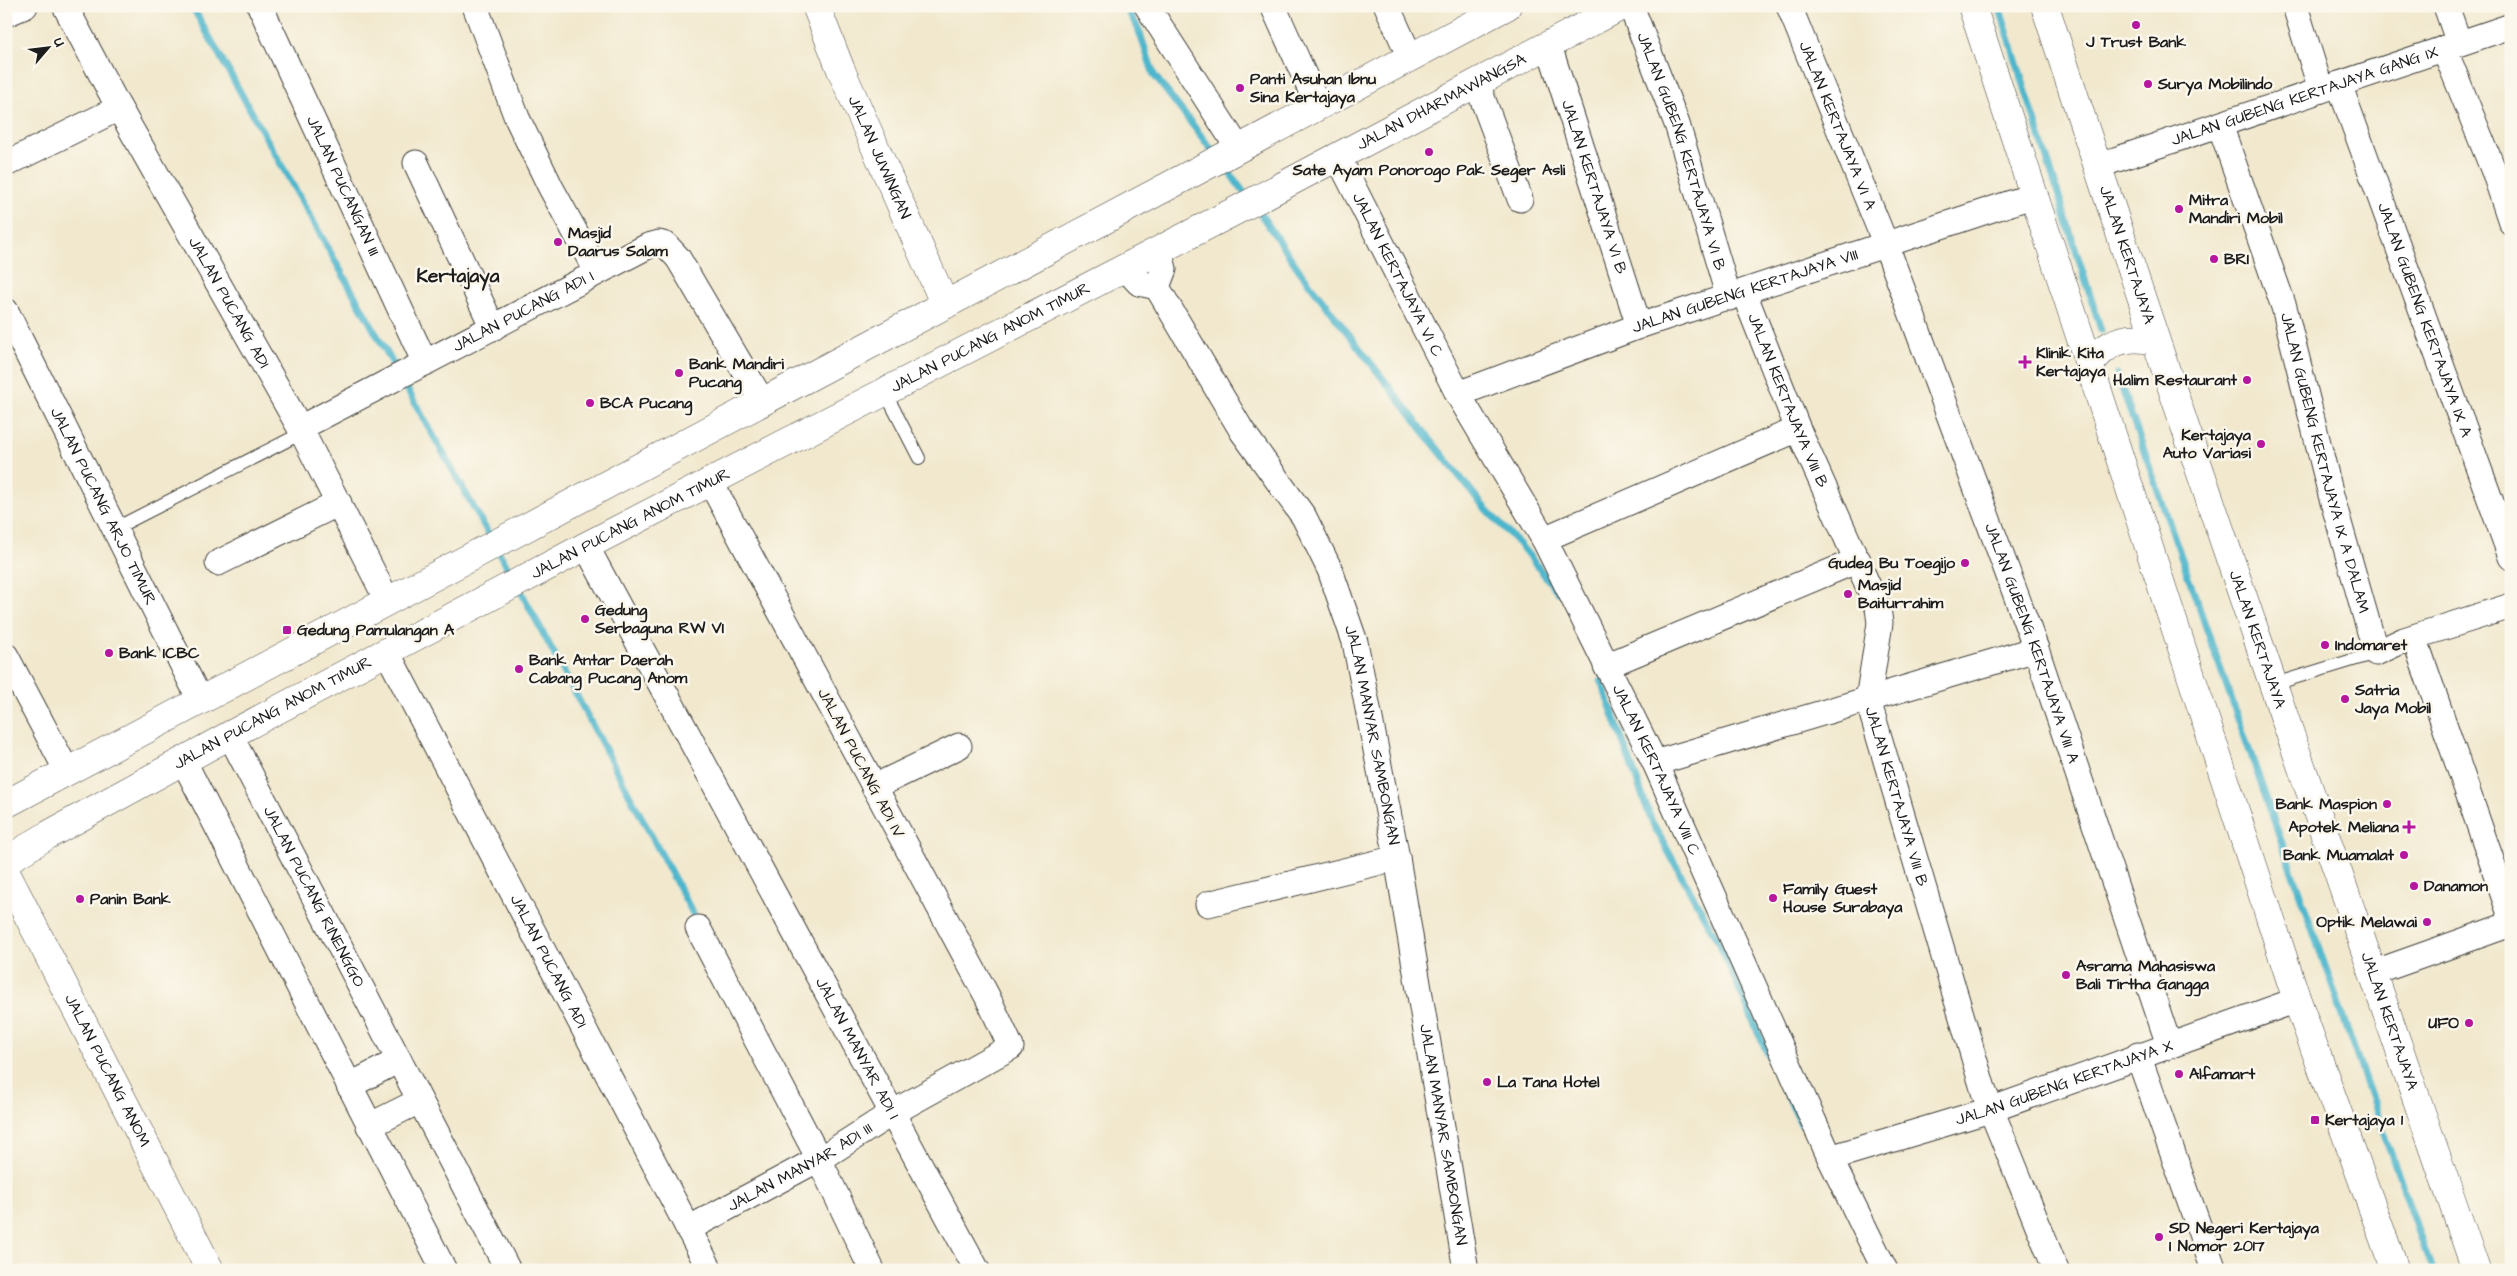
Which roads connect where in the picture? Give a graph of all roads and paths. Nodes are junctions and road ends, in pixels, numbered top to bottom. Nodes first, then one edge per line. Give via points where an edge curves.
1 (25, 6) edge
2 (65, 6) edge
3 (260, 6) edge
4 (475, 6) edge
5 (816, 6) edge
6 (1147, 6) edge
7 (1273, 6) edge
8 (1387, 6) edge
9 (1507, 6) edge
10 (1622, 6) edge
11 (1631, 6) edge
12 (1788, 6) edge
13 (1972, 6) edge
14 (2045, 6) edge
15 (2295, 6) edge
16 (2446, 6) edge
17 (6, 14) edge
18 (2511, 26) edge
19 (1549, 46) junction
20 (2452, 46) junction
21 (1410, 57) junction
22 (1477, 84) junction
23 (2330, 87) junction
24 (1318, 106) junction
25 (119, 108) junction
26 (2220, 125) junction
27 (1225, 155) junction
28 (1338, 157) junction
29 (416, 163) dead end
30 (6, 164) edge
31 (2097, 166) junction
32 (2035, 195) junction
33 (1520, 199) dead end
34 (1250, 203) joint
35 (2511, 222) edge
36 (1886, 246) junction
37 (1159, 250) junction
38 (1125, 268) junction
39 (597, 272) junction
40 (1157, 287) junction
41 (1737, 295) junction
42 (945, 306) junction
43 (6, 311) edge
44 (1639, 326) junction
45 (493, 328) junction
46 (2154, 341) junction
47 (2090, 364) junction
48 (409, 372) junction
49 (885, 392) junction
50 (1458, 394) junction
51 (762, 401) junction
52 (1798, 429) junction
53 (301, 430) junction
54 (918, 458) dead end
55 (711, 482) junction
56 (339, 503) junction
57 (114, 529) junction
58 (1544, 539) junction
59 (586, 546) junction
60 (2511, 557) edge
61 (1858, 560) junction
62 (218, 563) dead end
63 (387, 600) junction
64 (2511, 606) edge
65 (2414, 637) junction
66 (2036, 649) junction
67 (386, 652) junction
68 (2376, 653) junction
69 (6, 656) edge
70 (1606, 666) junction
71 (2271, 685) junction
72 (200, 700) junction
73 (1868, 700) junction
74 (230, 735) junction
75 (959, 746) dead end
76 (182, 760) junction
77 (1655, 764) junction
78 (67, 771) junction
79 (874, 787) junction
80 (6, 804) edge
81 (1397, 858) junction
82 (6, 861) edge
83 (6, 873) edge
84 (1208, 904) dead end
85 (2511, 917) edge
86 (2511, 924) edge
87 (698, 928) dead end
88 (2372, 973) junction
89 (2298, 1000) junction
90 (1011, 1044) joint
91 (2169, 1045) junction
92 (2138, 1056) junction
93 (399, 1060) junction
94 (349, 1086) junction
95 (419, 1101) junction
96 (1990, 1110) junction
97 (892, 1113) junction
98 (369, 1126) junction
99 (823, 1157) junction
100 (1830, 1158) junction
101 (688, 1228) junction
102 (210, 1270) edge
103 (444, 1270) edge
104 (508, 1270) edge
105 (710, 1270) edge
106 (872, 1270) edge
107 (976, 1270) edge
108 (1466, 1270) edge
109 (1885, 1270) edge
110 (2056, 1270) edge
111 (2214, 1270) edge
112 (2395, 1270) edge
113 (2476, 1270) edge

1 - 17 street
2 - 25 street, JALAN PUCANG ADI
3 - 48 street, JALAN PUCANGAN III
4 - 39 street via 517,118
5 - 42 main road, JALAN JUWINGAN
6 - 27 street
7 - 24 street
8 - 21 street
9 - 21 main road
10 - 19 main road, JALAN DHARMAWANGSA
11 - 41 street, JALAN GUBENG KERTAJAYA VI B
12 - 36 street, JALAN KERTAJAYA VI A
13 - 32 main road
14 - 31 main road, JALAN KERTAJAYA
15 - 23 street, JALAN GUBENG KERTAJAYA IX A
16 - 20 street
18 - 20 street, JALAN GUBENG KERTAJAYA GANG IX
19 - 22 main road, JALAN DHARMAWANGSA
19 - 44 street, JALAN KERTAJAYA VI B
20 - 23 street, JALAN GUBENG KERTAJAYA GANG IX
20 - 35 street
21 - 24 main road
22 - 28 main road, JALAN DHARMAWANGSA
22 - 33 street
23 - 26 street, JALAN GUBENG KERTAJAYA GANG IX
23 - 60 street, JALAN GUBENG KERTAJAYA IX A
24 - 27 main road
25 - 30 street
25 - 53 street, JALAN PUCANG ADI
26 - 31 street, JALAN GUBENG KERTAJAYA GANG IX
26 - 68 street, JALAN GUBENG KERTAJAYA IX A DALAM via 2284,307 2331,496
27 - 42 main road
28 - 34 main road, JALAN DHARMAWANGSA
28 - 50 street, JALAN KERTAJAYA VI C
29 - 45 street
31 - 46 main road, JALAN KERTAJAYA
32 - 36 street, JALAN GUBENG KERTAJAYA VIII
32 - 47 main road
34 - 37 main road, JALAN PUCANG ANOM TIMUR
36 - 41 street, JALAN GUBENG KERTAJAYA VIII
36 - 66 street, JALAN GUBENG KERTAJAYA VIII A
37 - 38 main road, JALAN PUCANG ANOM TIMUR
37 - 40 street via 1164,269
38 - 40 street via 1138,282
38 - 49 main road, JALAN PUCANG ANOM TIMUR
39 - 45 street, JALAN PUCANG ADI I
39 - 51 street, JALAN PUCANG ADI I via 648,246 659,243 673,250
40 - 81 street, JALAN MANYAR SAMBONGAN via 1242,431 1304,517 1330,570 1355,642
41 - 44 street, JALAN GUBENG KERTAJAYA VIII
41 - 52 street, JALAN KERTAJAYA VIII B
42 - 51 main road
43 - 57 street, JALAN PUCANG ARJO TIMUR
44 - 50 street, JALAN GUBENG KERTAJAYA VIII
45 - 48 street, JALAN PUCANG ADI I
46 - 47 main road via 2130,337 2118,340
46 - 71 main road, JALAN KERTAJAYA
47 - 89 main road
48 - 53 street, JALAN PUCANG ADI I
49 - 54 lane
49 - 55 main road, JALAN PUCANG ANOM TIMUR
50 - 58 street, JALAN KERTAJAYA VIII C
51 - 63 main road
52 - 58 street
52 - 61 street, JALAN KERTAJAYA VIII B
53 - 56 street, JALAN PUCANG ADI
53 - 57 lane
55 - 59 main road, JALAN PUCANG ANOM TIMUR
55 - 79 street, JALAN PUCANG ADI IV
56 - 62 street
56 - 63 street, JALAN PUCANG ADI
57 - 72 street, JALAN PUCANG ARJO TIMUR
58 - 70 street, JALAN KERTAJAYA VIII C
59 - 67 main road, JALAN PUCANG ANOM TIMUR
59 - 97 street, JALAN MANYAR ADI I
61 - 70 street
61 - 73 street, JALAN KERTAJAYA VIII B via 1880,615
63 - 72 main road
64 - 65 street
65 - 68 street
65 - 85 street
66 - 73 street
66 - 91 street, JALAN GUBENG KERTAJAYA VIII A
67 - 74 main road, JALAN PUCANG ANOM TIMUR
67 - 101 street, JALAN PUCANG ADI
68 - 71 lane
69 - 78 street
70 - 77 street, JALAN KERTAJAYA VIII C
71 - 88 main road, JALAN KERTAJAYA
72 - 78 main road
73 - 77 street
73 - 96 street, JALAN KERTAJAYA VIII B
74 - 76 main road, JALAN PUCANG ANOM TIMUR
74 - 93 street, JALAN PUCANG RINENGGO
75 - 79 street
76 - 82 main road, JALAN PUCANG ANOM TIMUR
76 - 94 street
77 - 100 street, JALAN KERTAJAYA VIII C
78 - 80 main road
79 - 90 street, JALAN PUCANG ADI IV
81 - 84 street
81 - 108 street, JALAN MANYAR SAMBONGAN
83 - 102 main road, JALAN PUCANG ANOM
86 - 88 street
87 - 99 street
88 - 113 main road, JALAN KERTAJAYA
89 - 91 street, JALAN GUBENG KERTAJAYA X
89 - 112 main road
90 - 97 street, JALAN MANYAR ADI III via 1009,1049
91 - 92 street, JALAN GUBENG KERTAJAYA X
92 - 96 street, JALAN GUBENG KERTAJAYA X
92 - 111 street
93 - 94 street
93 - 95 street, JALAN PUCANG RINENGGO
94 - 98 street
95 - 98 street
95 - 104 street, JALAN PUCANG RINENGGO
96 - 100 street, JALAN GUBENG KERTAJAYA X
96 - 110 street, JALAN KERTAJAYA VIII B
97 - 99 street, JALAN MANYAR ADI III
97 - 107 street, JALAN MANYAR ADI I
98 - 103 street
99 - 101 street, JALAN MANYAR ADI III
99 - 106 street
100 - 109 street, JALAN KERTAJAYA VIII C
101 - 105 street, JALAN PUCANG ADI

